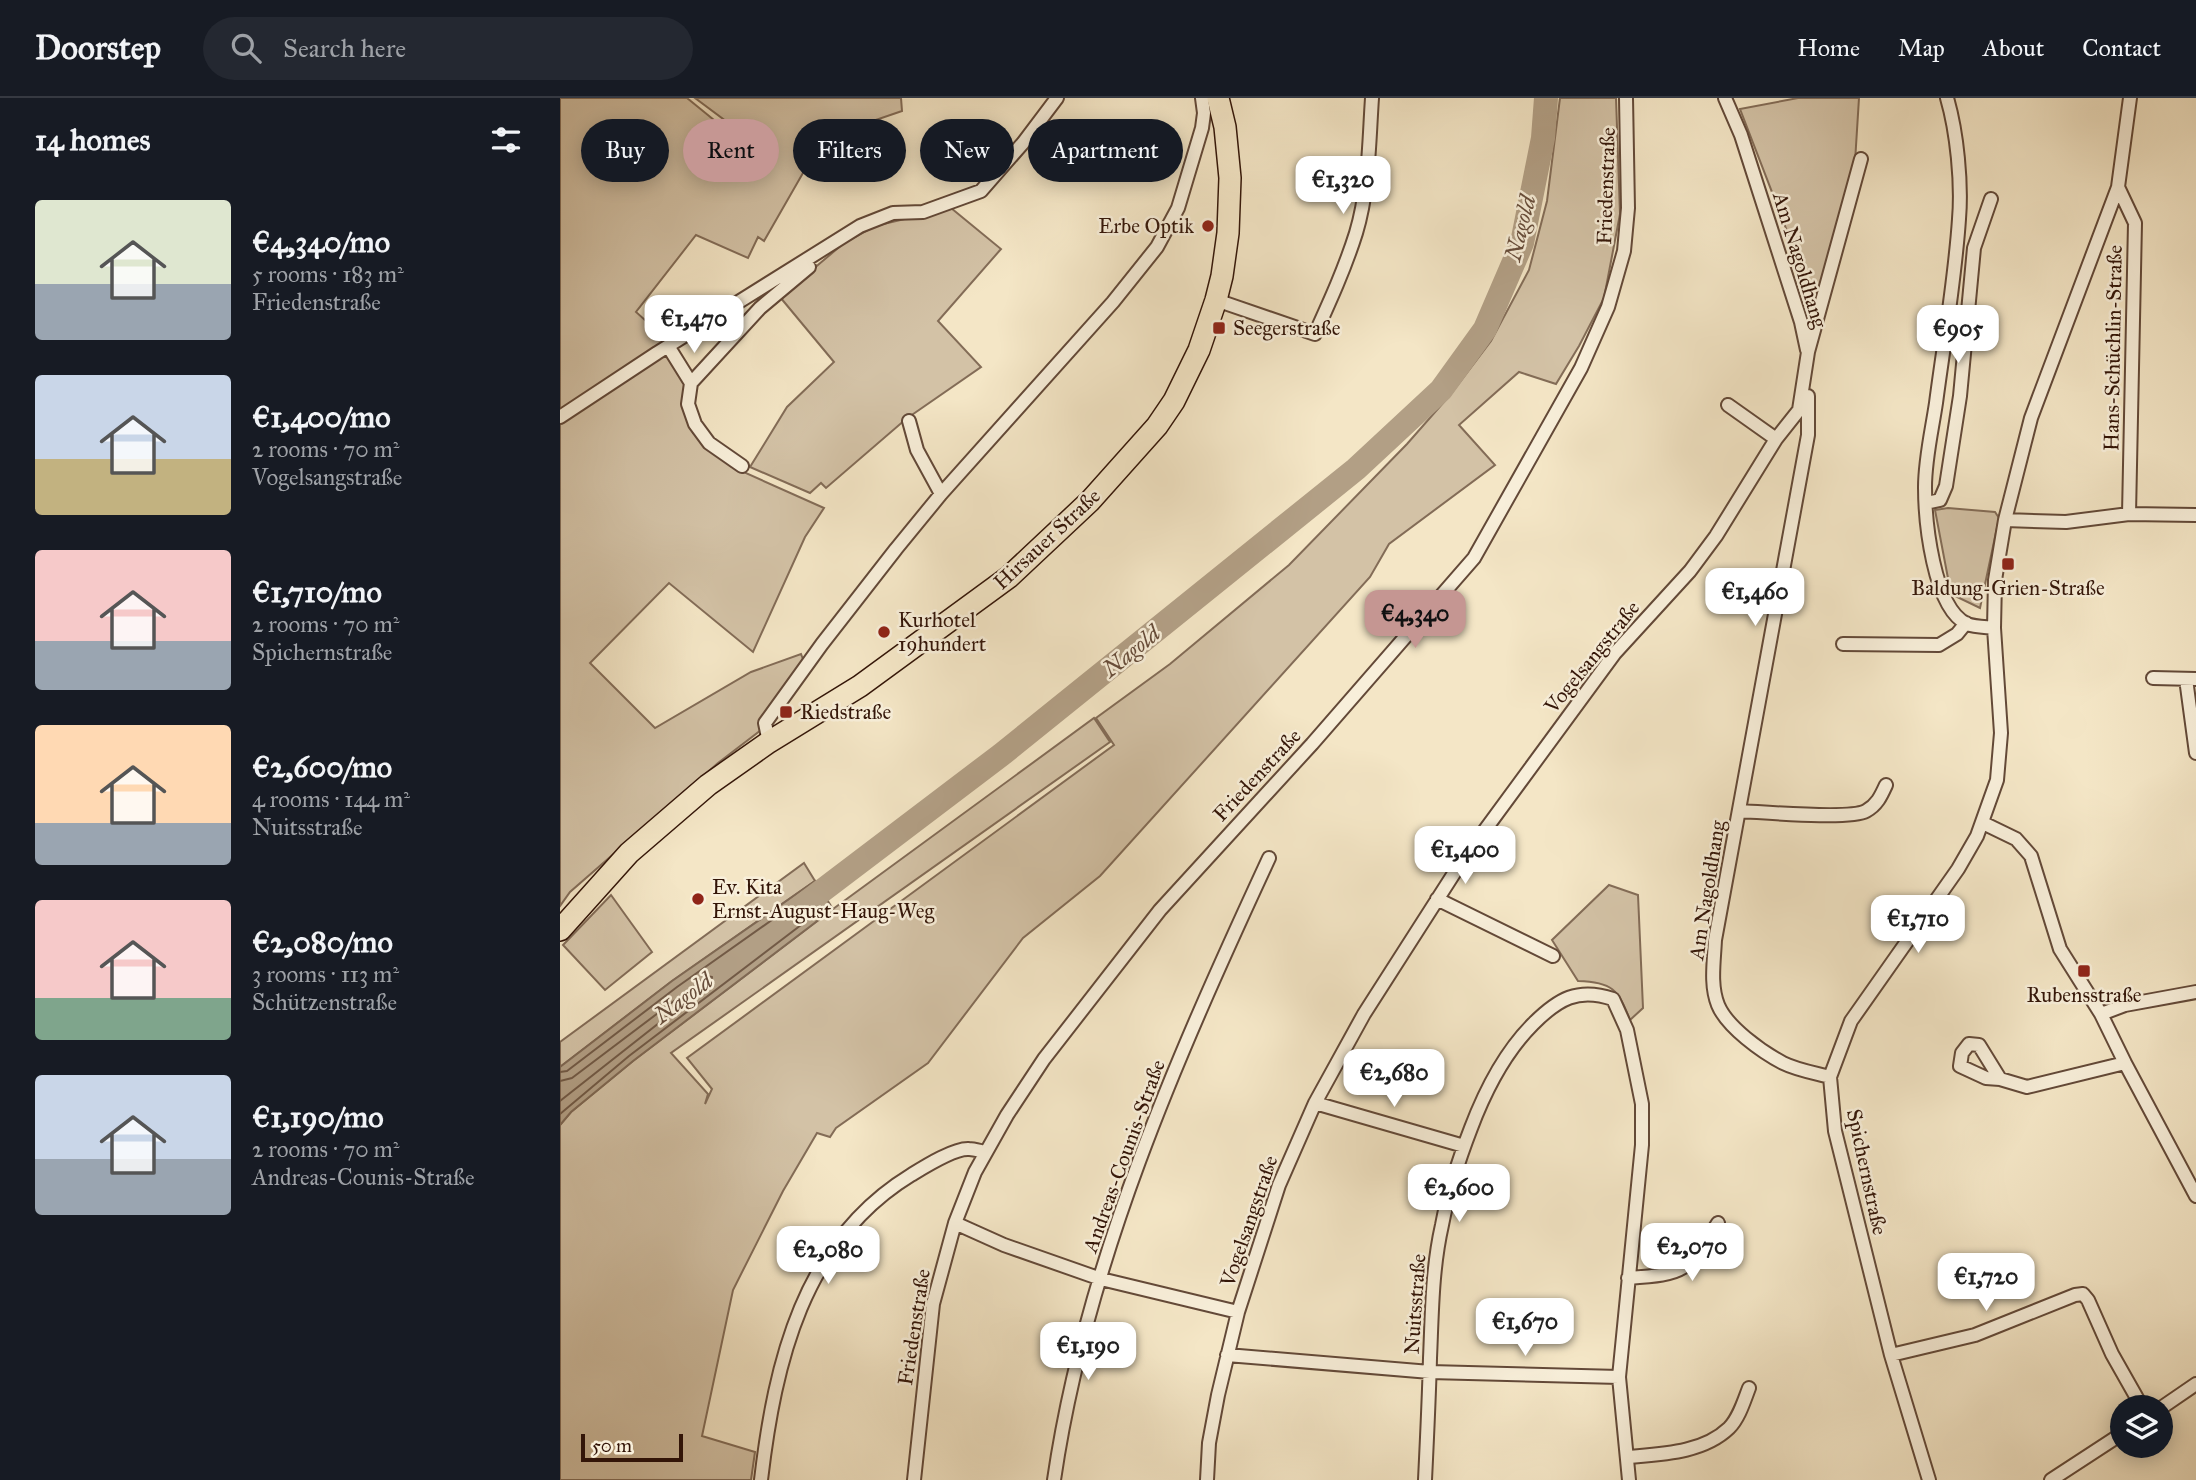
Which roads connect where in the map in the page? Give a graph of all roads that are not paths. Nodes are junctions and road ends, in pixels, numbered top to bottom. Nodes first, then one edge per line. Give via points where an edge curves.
1 (1056, 98) edge
2 (1202, 98) edge
3 (1218, 98) edge
4 (1372, 98) edge
5 (1626, 98) edge
6 (1725, 98) edge
7 (1947, 98) edge
8 (1958, 98) edge
9 (2130, 98) edge
10 (1951, 112) junction
11 (1861, 159) dead end
12 (2118, 187) junction
13 (1990, 199) dead end
14 (820, 253) junction
15 (1216, 300) junction
16 (668, 346) junction
17 (1808, 352) junction
18 (691, 383) junction
19 (1728, 405) dead end
20 (560, 417) edge
21 (909, 421) dead end
22 (1776, 439) junction
23 (741, 466) dead end
24 (942, 494) junction
25 (1926, 503) junction
26 (2129, 514) junction
27 (2196, 515) edge
28 (2006, 520) junction
29 (1966, 623) junction
30 (1993, 628) junction
31 (1843, 644) dead end
32 (2154, 678) dead end
33 (2191, 679) edge
34 (769, 742) junction
35 (2196, 753) edge
36 (1886, 785) dead end
37 (1739, 811) junction
38 (1983, 823) junction
39 (1269, 858) dead end
40 (1437, 899) junction
41 (560, 930) edge
42 (1553, 956) dead end
43 (2196, 992) edge
44 (2101, 1014) junction
45 (2124, 1063) junction
46 (1830, 1077) junction
47 (2000, 1079) dead end
48 (1315, 1103) junction
49 (1464, 1146) junction
50 (985, 1152) junction
51 (2196, 1196) edge
52 (955, 1223) junction
53 (1717, 1223) dead end
54 (1628, 1278) junction
55 (1101, 1279) junction
56 (1238, 1312) junction
57 (1227, 1356) junction
58 (1891, 1356) junction
59 (1430, 1371) junction
60 (1619, 1377) junction
61 (2196, 1384) edge
62 (1749, 1388) dead end
63 (2135, 1395) edge
64 (2173, 1400) edge
65 (2110, 1441) edge
66 (1628, 1457) junction
67 (761, 1480) edge
68 (914, 1480) edge
69 (1054, 1480) edge
70 (1207, 1480) edge
71 (1425, 1480) edge
72 (1629, 1480) edge
73 (1929, 1480) edge
74 (2051, 1480) edge

1 - 14 street via 981,191 923,212 893,213 860,226
2 - 24 street via 1202,128 1178,208 1157,247
3 - 15 main road, Hirsauer Straße via 1225,127 1230,204
4 - 15 street via 1357,231 1315,334
5 - 50 street, Friedenstraße via 1628,208 1615,288 1581,368 1474,558 1160,911 1044,1059
6 - 17 street, Am Nagoldhang via 1741,135
7 - 10 street
8 - 10 street
9 - 12 street
10 - 25 street via 1960,217
11 - 17 street
12 - 26 street, Hans-Schüchlin-Straße via 2135,223
12 - 28 street via 2031,418
13 - 25 street via 1975,248 1946,486 1940,500
14 - 16 street
14 - 18 street via 760,308
15 - 34 main road, Hirsauer Straße via 1188,376 1157,426 1045,546 860,687
16 - 18 street
16 - 20 street
17 - 22 street, Vogelsangstraße via 1799,410
17 - 37 street, Am Nagoldhang via 1808,435
18 - 23 street via 688,404 695,424 709,443
19 - 22 street
21 - 24 street via 917,450
22 - 40 street, Vogelsangstraße via 1716,536 1615,653
24 - 34 street via 765,723
25 - 29 street via 1940,590
26 - 27 street
26 - 28 street via 2066,522
28 - 30 street via 1995,580
29 - 30 street
29 - 31 street via 1939,645
30 - 38 street, Spichernstraße via 2001,733 1997,780
32 - 33 street
33 - 35 street
34 - 41 main road, Hirsauer Straße via 666,819
36 - 37 street, Am Nagoldhang via 1879,801 1865,813
37 - 46 street, Am Nagoldhang via 1715,940 1713,981 1719,1006 1747,1039 1784,1063
38 - 44 street via 2016,839 2031,856 2060,949
38 - 46 street, Spichernstraße via 1958,869 1851,1021
39 - 55 street, Andreas-Counis-Straße via 1196,1017 1141,1153
40 - 42 street
40 - 48 street, Vogelsangstraße via 1364,1014
43 - 44 street
44 - 45 street
45 - 47 street via 2028,1087
45 - 51 street
46 - 58 street, Spichernstraße via 1835,1130
48 - 49 street
48 - 56 street, Vogelsangstraße via 1279,1185
49 - 54 street, Nuitsstraße via 1490,1085 1521,1036 1553,1004 1595,993 1613,999 1627,1030 1642,1104
49 - 59 street, Nuitsstraße via 1442,1225 1432,1288
50 - 52 street, Friedenstraße
50 - 67 street via 967,1148 930,1163 887,1190 838,1241 811,1282 786,1344
52 - 55 street
52 - 68 street, Friedenstraße via 933,1304
53 - 54 street via 1682,1270
54 - 60 street
55 - 56 street
55 - 69 street, Andreas-Counis-Straße via 1074,1371
56 - 57 street, Vogelsangstraße
57 - 59 street
57 - 70 street, Vogelsangstraße via 1209,1443
58 - 63 street via 1975,1335 2083,1294
58 - 73 street, Spichernstraße
59 - 60 street, Nuitsstraße
59 - 71 street, Nuitsstraße
60 - 66 street
61 - 64 street
62 - 66 street via 1729,1428 1705,1442 1674,1453
65 - 74 street
66 - 72 street

